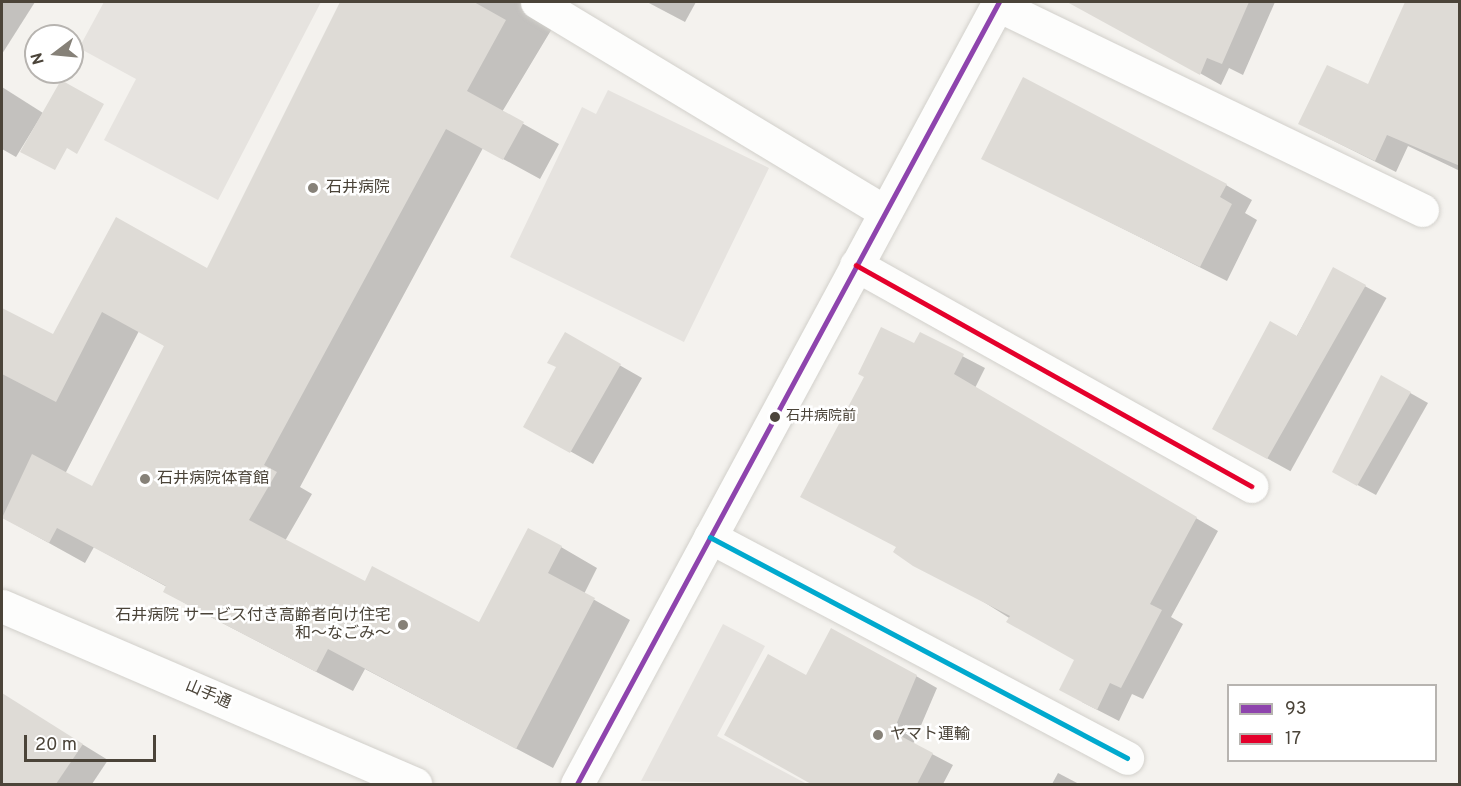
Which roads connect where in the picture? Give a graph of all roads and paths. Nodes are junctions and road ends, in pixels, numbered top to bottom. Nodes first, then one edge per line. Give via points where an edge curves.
1 (537, 2) edge
2 (998, 3) edge
3 (585, 13) edge
4 (1422, 210) dead end
5 (885, 212) junction
6 (856, 266) junction
7 (1252, 486) dead end
8 (710, 537) junction
9 (2, 606) edge
10 (1127, 758) dead end
11 (415, 784) edge
12 (577, 784) edge

1 - 3 street
2 - 4 street
2 - 5 street
3 - 5 street
5 - 6 street
6 - 7 street
6 - 8 street
8 - 10 street
8 - 12 street
9 - 11 street, 山手通

